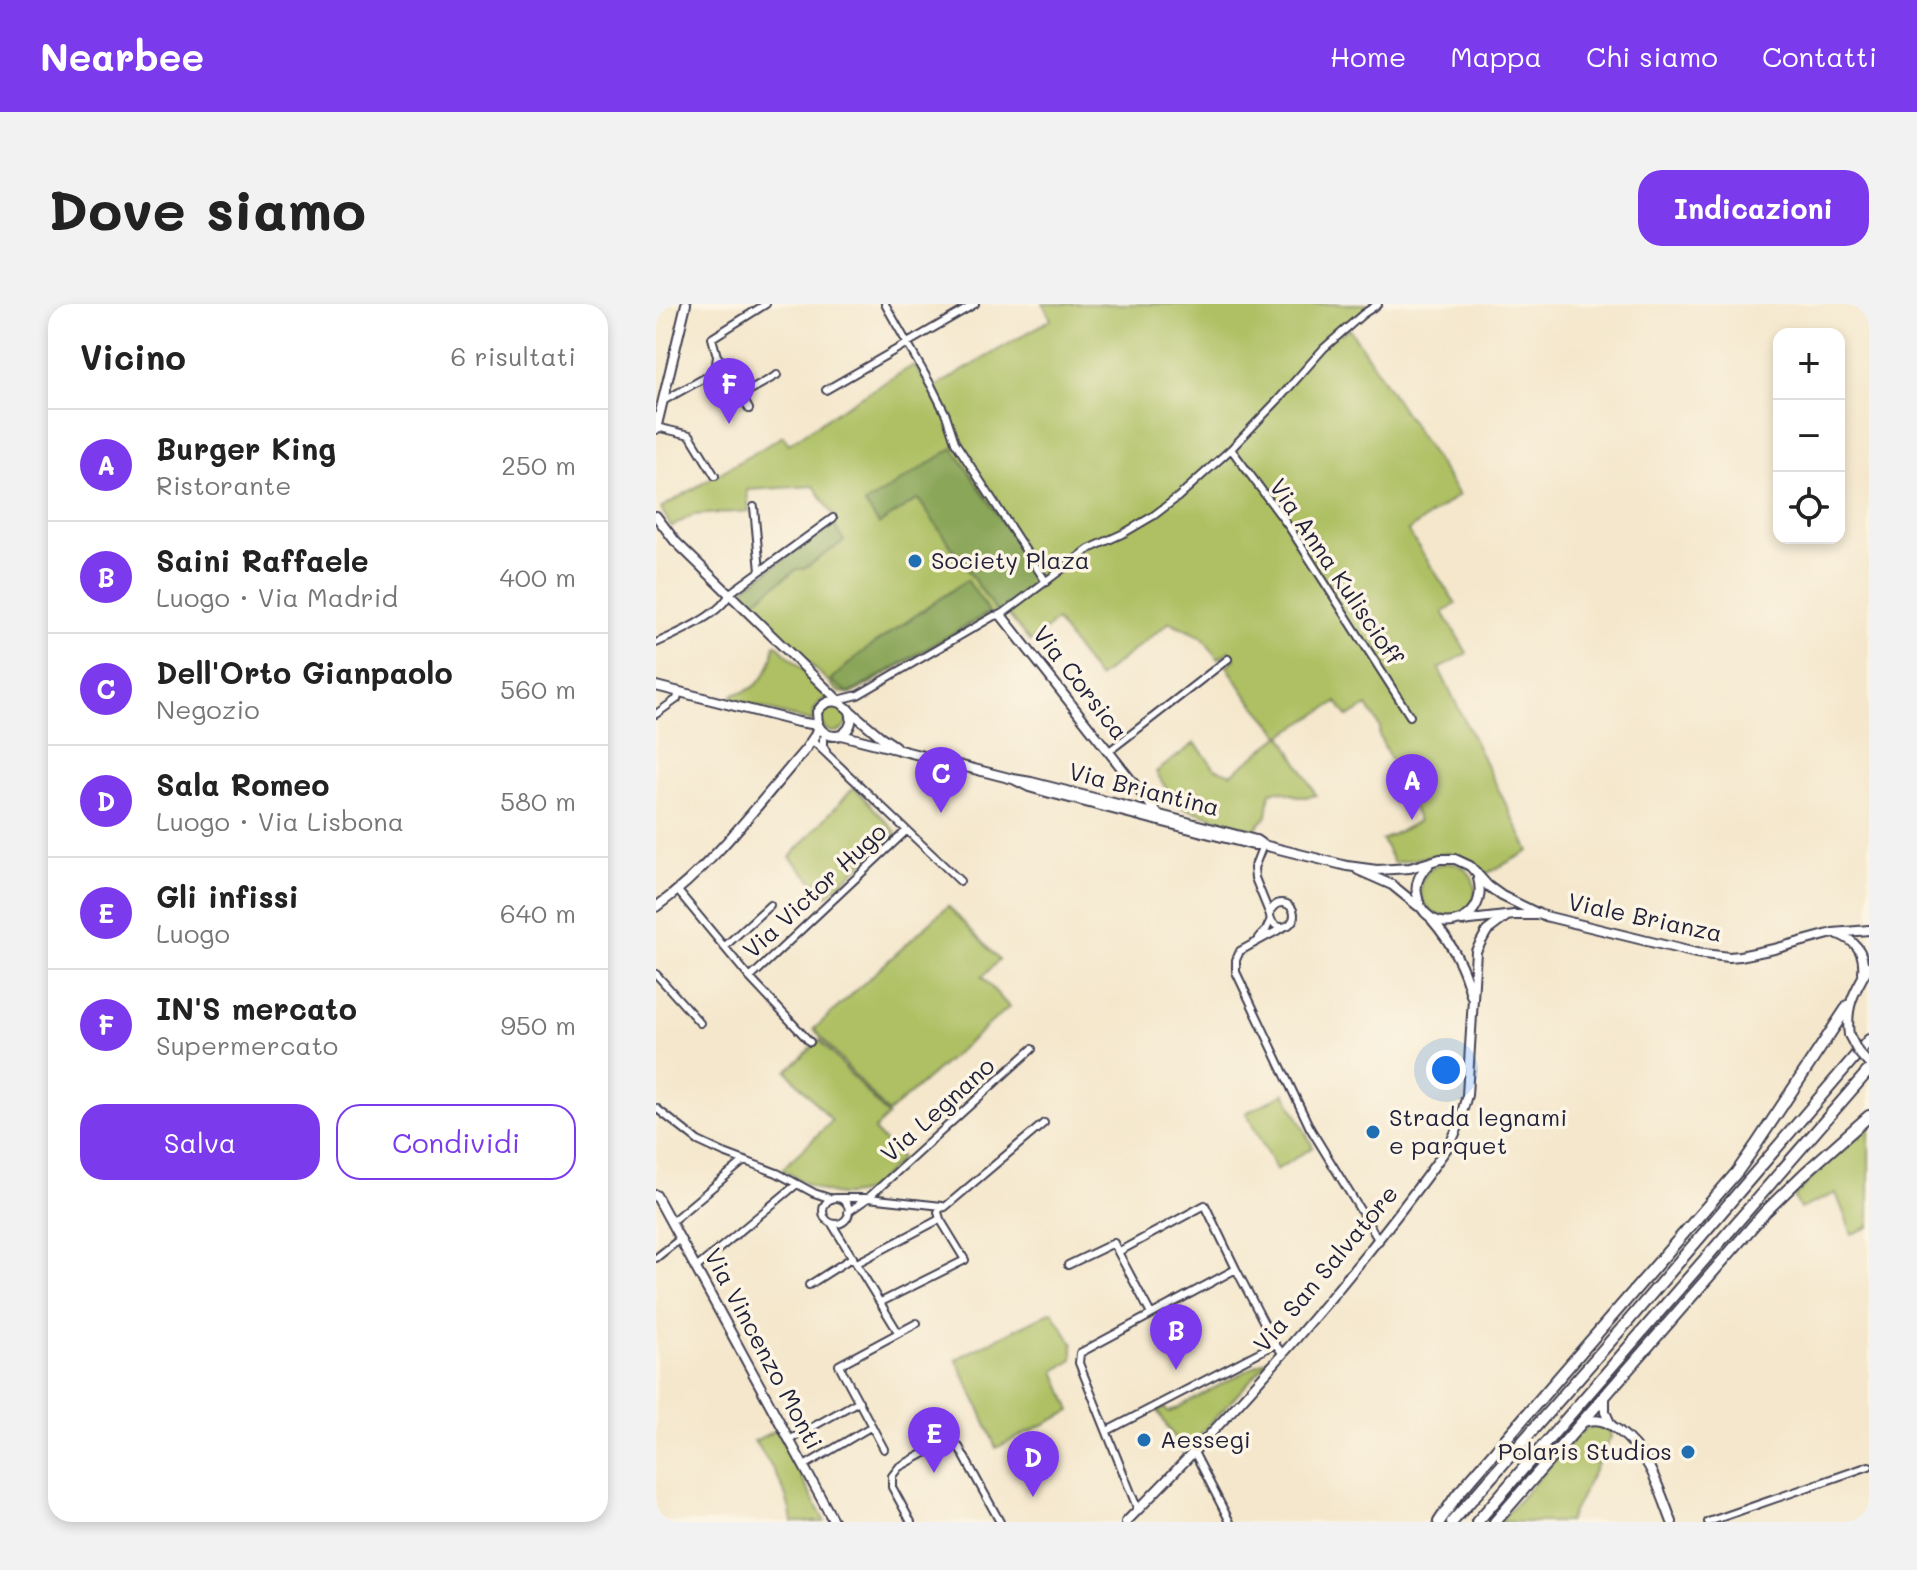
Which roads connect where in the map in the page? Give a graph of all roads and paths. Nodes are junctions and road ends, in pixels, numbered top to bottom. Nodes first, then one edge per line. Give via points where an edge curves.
1 (686, 304) edge
2 (766, 304) edge
3 (885, 304) edge
4 (975, 304) edge
5 (1378, 304) edge
6 (907, 343) junction
7 (717, 356) junction
8 (777, 375) dead end
9 (826, 390) dead end
10 (742, 395) junction
11 (661, 398) edge
12 (749, 409) dead end
13 (656, 426) edge
14 (1231, 449) junction
15 (715, 476) dead end
16 (754, 507) dead end
17 (656, 516) edge
18 (833, 518) dead end
19 (760, 571) junction
20 (1046, 582) junction
21 (730, 593) junction
22 (1001, 615) junction
23 (656, 643) edge
24 (1228, 659) dead end
25 (656, 686) edge
26 (678, 695) junction
27 (841, 703) junction
28 (656, 714) edge
29 (1410, 716) dead end
30 (798, 722) junction
31 (818, 726) junction
32 (841, 735) junction
33 (820, 739) junction
34 (907, 752) junction
35 (1108, 752) junction
36 (1013, 779) junction
37 (1157, 814) junction
38 (906, 831) junction
39 (1263, 845) junction
40 (1432, 862) junction
41 (1347, 866) junction
42 (1477, 875) junction
43 (960, 881) dead end
44 (678, 891) junction
45 (1262, 893) junction
46 (1279, 904) junction
47 (770, 905) dead end
48 (1477, 905) junction
49 (656, 907) edge
50 (1425, 913) junction
51 (1541, 915) junction
52 (1507, 916) junction
53 (1271, 917) junction
54 (1478, 919) junction
55 (1457, 922) junction
56 (1284, 927) junction
57 (1869, 930) edge
58 (1833, 933) junction
59 (1257, 940) junction
60 (724, 947) junction
61 (1476, 951) junction
62 (1869, 966) edge
63 (656, 974) edge
64 (750, 978) junction
65 (1862, 978) junction
66 (1473, 1000) junction
67 (1848, 1006) junction
68 (700, 1023) dead end
69 (1869, 1040) edge
70 (810, 1042) dead end
71 (1032, 1049) dead end
72 (1869, 1067) edge
73 (656, 1108) edge
74 (1869, 1116) edge
75 (1044, 1123) dead end
76 (744, 1161) junction
77 (797, 1184) junction
78 (814, 1193) junction
79 (656, 1195) edge
80 (836, 1198) junction
81 (868, 1198) junction
82 (945, 1207) junction
83 (823, 1212) junction
84 (848, 1212) junction
85 (940, 1219) junction
86 (671, 1222) junction
87 (832, 1224) junction
88 (680, 1239) junction
89 (1379, 1241) junction
90 (1118, 1252) junction
91 (656, 1258) edge
92 (855, 1260) junction
93 (1068, 1265) dead end
94 (696, 1268) junction
95 (1236, 1269) junction
96 (809, 1285) dead end
97 (881, 1302) junction
98 (1151, 1314) junction
99 (917, 1323) dead end
100 (898, 1332) junction
101 (1275, 1344) junction
102 (1283, 1354) junction
103 (1605, 1398) junction
104 (859, 1401) junction
105 (1583, 1422) junction
106 (1610, 1424) junction
107 (872, 1426) junction
108 (1107, 1431) junction
109 (789, 1440) junction
110 (884, 1449) dead end
111 (1194, 1452) junction
112 (804, 1466) junction
113 (1869, 1466) edge
114 (1138, 1510) junction
115 (834, 1522) edge
116 (911, 1522) edge
117 (1000, 1522) edge
118 (1126, 1522) edge
119 (1230, 1522) edge
120 (1439, 1522) edge
121 (1452, 1522) edge
122 (1477, 1522) edge
123 (1495, 1522) edge
124 (1672, 1522) edge
125 (1708, 1522) edge

1 - 11 main road
2 - 7 street via 712,338
3 - 6 street
4 - 6 street
5 - 14 street via 1341,333
6 - 9 street
6 - 20 street via 955,442
7 - 10 street
7 - 11 street via 715,372
8 - 10 street
10 - 12 street
11 - 13 main road
13 - 15 street via 690,435
14 - 20 street via 1166,507 1089,549
14 - 29 street, Via Anna Kuliscioff via 1289,527
16 - 19 street
17 - 21 main road, Via Briantina
18 - 19 street
19 - 21 street
20 - 22 street
21 - 23 street via 727,602 689,628
21 - 27 main road, Via Briantina
22 - 27 street
22 - 35 main road, Via Corsica
24 - 35 street
25 - 26 main road
26 - 28 street
26 - 30 main road
27 - 31 main road via 819,709
27 - 32 main road via 851,713 851,724
27 - 34 main road, Via Briantina
30 - 31 main road
30 - 33 main road
31 - 33 main road
31 - 33 main road
32 - 33 main road, Via Briantina
32 - 34 main road, Via Briantina
33 - 38 street via 828,754
33 - 44 main road
34 - 36 main road, Via Briantina
35 - 37 main road, Via Corsica
36 - 37 main road, Via Briantina
36 - 39 main road, Via Briantina
37 - 39 main road, Via Briantina
38 - 43 street
38 - 64 street, Via Victor Hugo
39 - 41 main road, Via Briantina
39 - 45 street via 1254,868
40 - 41 main road, Via Briantina via 1394,870
40 - 42 main road via 1455,859
40 - 50 main road via 1416,888
41 - 50 main road, Via Briantina via 1392,885
42 - 48 main road
42 - 51 main road via 1502,896
44 - 49 main road
44 - 60 street
45 - 46 street
45 - 53 street
46 - 53 street
46 - 56 street via 1294,912
47 - 60 street
48 - 54 main road, Via San Salvatore
48 - 55 main road
50 - 55 main road
50 - 66 main road, Via San Salvatore via 1460,962
51 - 52 main road
51 - 58 main road, Viale Brianza via 1729,957
52 - 54 main road
52 - 61 main road via 1487,931
53 - 56 street
53 - 59 street
54 - 55 main road
54 - 61 main road, Via San Salvatore
56 - 59 street
57 - 58 main road, Viale Brianza
58 - 65 main road via 1860,950
59 - 89 street via 1240,951 1236,972 1310,1128
60 - 64 street
61 - 66 main road, Via San Salvatore
62 - 65 main road
63 - 68 street
64 - 70 street
65 - 67 main road
66 - 89 main road, Via San Salvatore via 1469,1081 1458,1127
67 - 72 main road, bridge via 1849,1035
67 - 120 highway via 1730,1180
69 - 121 highway
71 - 81 street, Via Legnano
72 - 122 highway
73 - 76 street via 698,1141
74 - 103 highway via 1765,1212
75 - 82 street
76 - 77 street
76 - 86 street
77 - 78 street
77 - 94 street
78 - 80 street
78 - 83 street
79 - 86 main road, Via Vincenzo Monti
80 - 81 street
80 - 83 street via 825,1203
80 - 84 street via 846,1203
81 - 82 street
81 - 84 street, Via Legnano
82 - 85 street via 938,1212
83 - 87 street
84 - 87 street
85 - 92 street
85 - 97 street via 965,1260
86 - 88 main road, Via Vincenzo Monti
87 - 92 street
88 - 91 street
88 - 94 main road, Via Vincenzo Monti
89 - 102 main road, Via San Salvatore
90 - 93 street via 1114,1243
90 - 95 street via 1205,1205
90 - 98 street
92 - 96 street
92 - 97 street
94 - 109 main road, Via Vincenzo Monti
95 - 98 street
95 - 101 street
97 - 100 street
98 - 108 street via 1080,1353 1079,1363
99 - 100 street
100 - 104 street via 839,1365
101 - 102 street
101 - 108 street
102 - 111 main road, Via San Salvatore
103 - 105 highway
103 - 106 main road
104 - 107 street
104 - 109 street
105 - 106 main road
105 - 123 highway
106 - 124 main road via 1641,1451
107 - 110 street
107 - 112 street
108 - 114 street
109 - 112 main road, Via Vincenzo Monti
111 - 114 main road, Via San Salvatore
111 - 119 street
112 - 115 main road, Via Vincenzo Monti
113 - 125 street
114 - 118 main road, Via San Salvatore
116 - 117 street via 892,1487 892,1476 945,1442 959,1447

